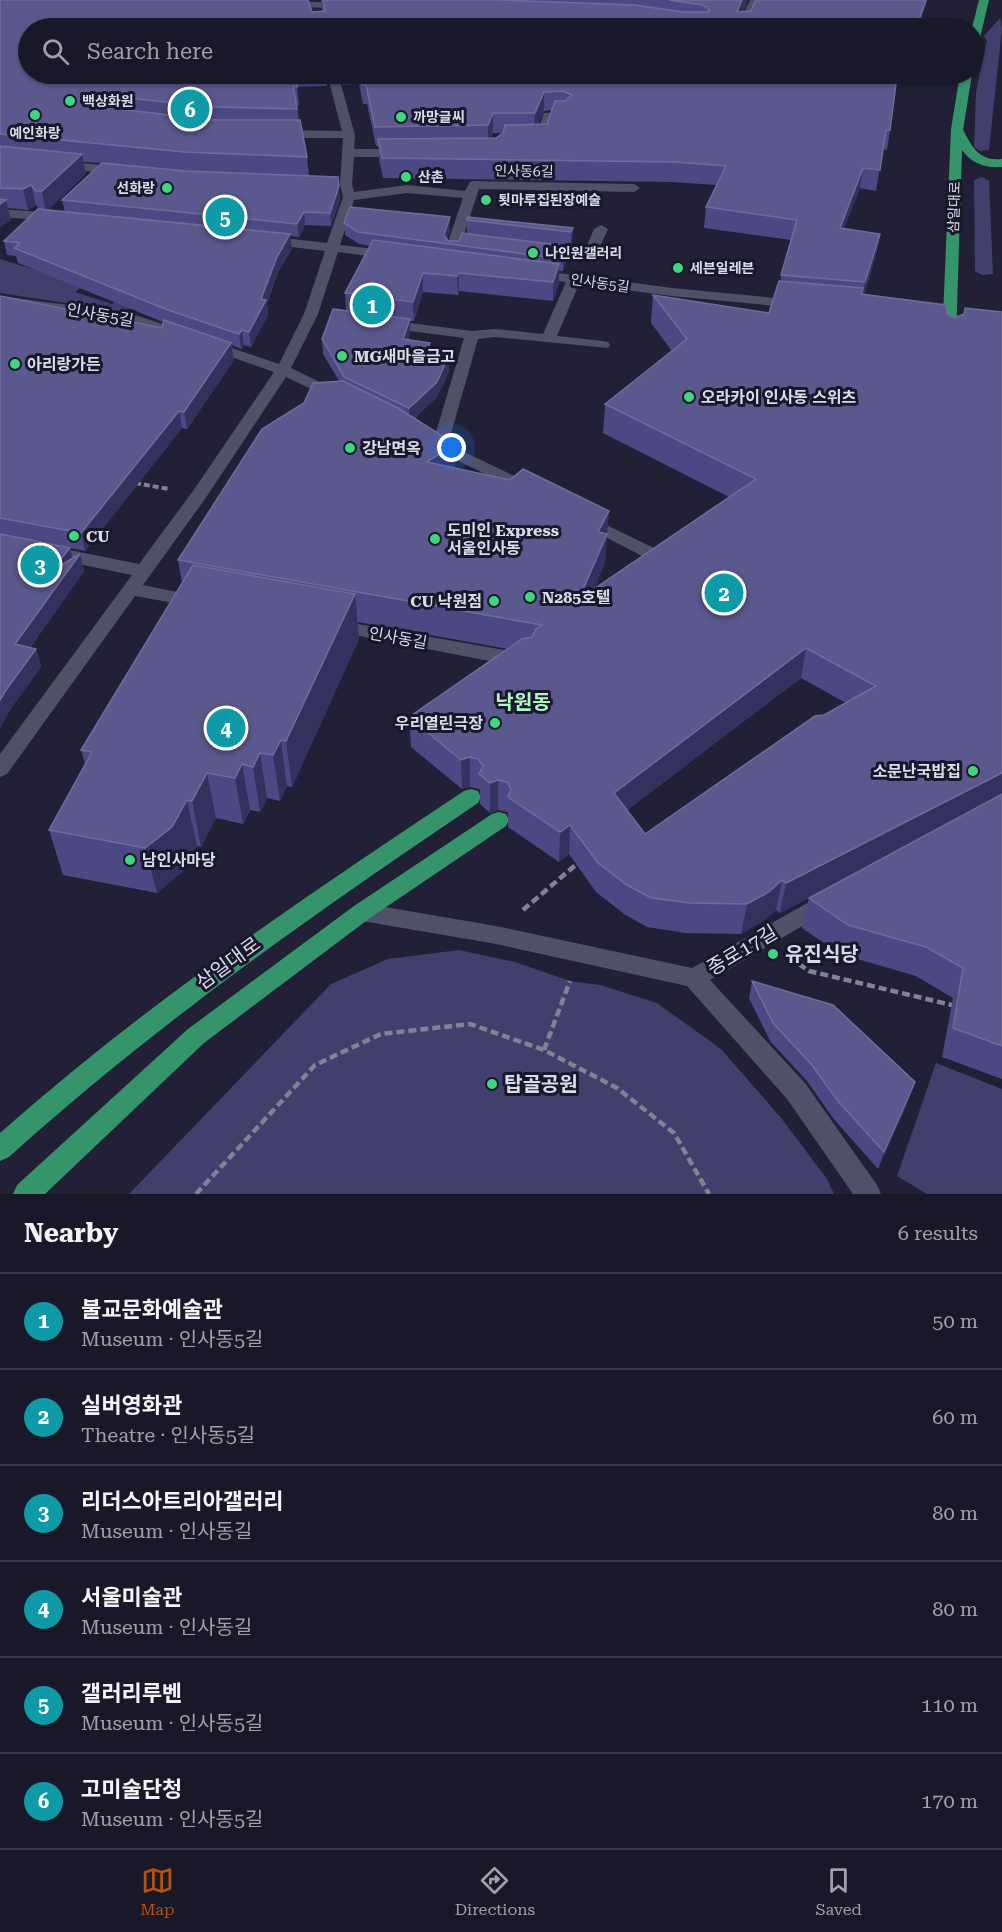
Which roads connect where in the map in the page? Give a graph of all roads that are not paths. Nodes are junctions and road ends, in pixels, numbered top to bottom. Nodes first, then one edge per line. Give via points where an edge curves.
1 (755, 0) edge
2 (984, 0) edge
3 (280, 3) edge
4 (314, 7) edge
5 (359, 7) edge
6 (747, 18) edge
7 (980, 18) edge
8 (338, 84) edge
9 (964, 84) edge
10 (563, 115) edge
11 (957, 129) junction
12 (271, 134) edge
13 (350, 135) junction
14 (519, 139) edge
15 (417, 152) edge
16 (349, 153) junction
17 (45, 163) edge
18 (1002, 163) edge
19 (102, 168) junction
20 (134, 172) edge
21 (85, 185) edge
22 (343, 188) junction
23 (633, 189) dead end
24 (470, 195) junction
25 (0, 213) edge
26 (75, 220) edge
27 (601, 229) dead end
28 (251, 238) edge
29 (333, 247) junction
30 (524, 247) edge
31 (402, 256) edge
32 (448, 262) edge
33 (517, 272) edge
34 (574, 279) junction
35 (0, 300) edge
36 (811, 306) edge
37 (368, 322) edge
38 (472, 335) junction
39 (549, 338) junction
40 (949, 340) edge
41 (603, 345) dead end
42 (283, 370) junction
43 (346, 400) edge
44 (419, 436) edge
45 (440, 446) junction
46 (542, 497) edge
47 (572, 513) edge
48 (0, 542) edge
49 (654, 555) edge
50 (143, 571) junction
51 (130, 589) junction
52 (211, 604) edge
53 (315, 623) edge
54 (524, 660) edge
55 (0, 769) edge
56 (471, 797) dead end
57 (499, 820) dead end
58 (846, 891) edge
59 (362, 912) junction
60 (694, 978) junction
61 (0, 1149) edge
62 (26, 1194) edge
63 (868, 1194) edge

1 - 6 street
2 - 7 main road
3 - 4 street
4 - 5 street
8 - 13 street
9 - 11 main road, 삼일대로
10 - 14 street via 548,115 541,139
11 - 18 main road via 974,159 992,165
11 - 40 main road, 삼일대로
12 - 13 street
13 - 16 street
15 - 16 street
16 - 22 street
17 - 19 street
19 - 20 street
19 - 21 street
22 - 24 street, 인사동6길
22 - 29 street
23 - 24 street, 인사동6길 via 474,185
24 - 32 street via 463,239
25 - 26 street via 56,213
27 - 30 street via 590,255
28 - 29 street
29 - 31 street
29 - 42 street via 316,315
33 - 34 street, 인사동5길
34 - 36 street, 인사동5길
34 - 39 street
35 - 42 street, 인사동5길 via 129,317
37 - 38 street
38 - 39 street
38 - 45 street
39 - 41 street
42 - 43 street, 인사동5길
42 - 50 street
44 - 45 street
45 - 46 street
47 - 49 street
48 - 50 street
50 - 51 street
51 - 52 street
51 - 55 street
53 - 54 street, 인사동길
56 - 61 main road, 삼일대로 via 199,984 52,1101
57 - 59 main road
58 - 60 street, 종로17길
59 - 60 street via 496,935
59 - 62 main road via 196,1036
60 - 63 street, 종로17길 via 796,1091

